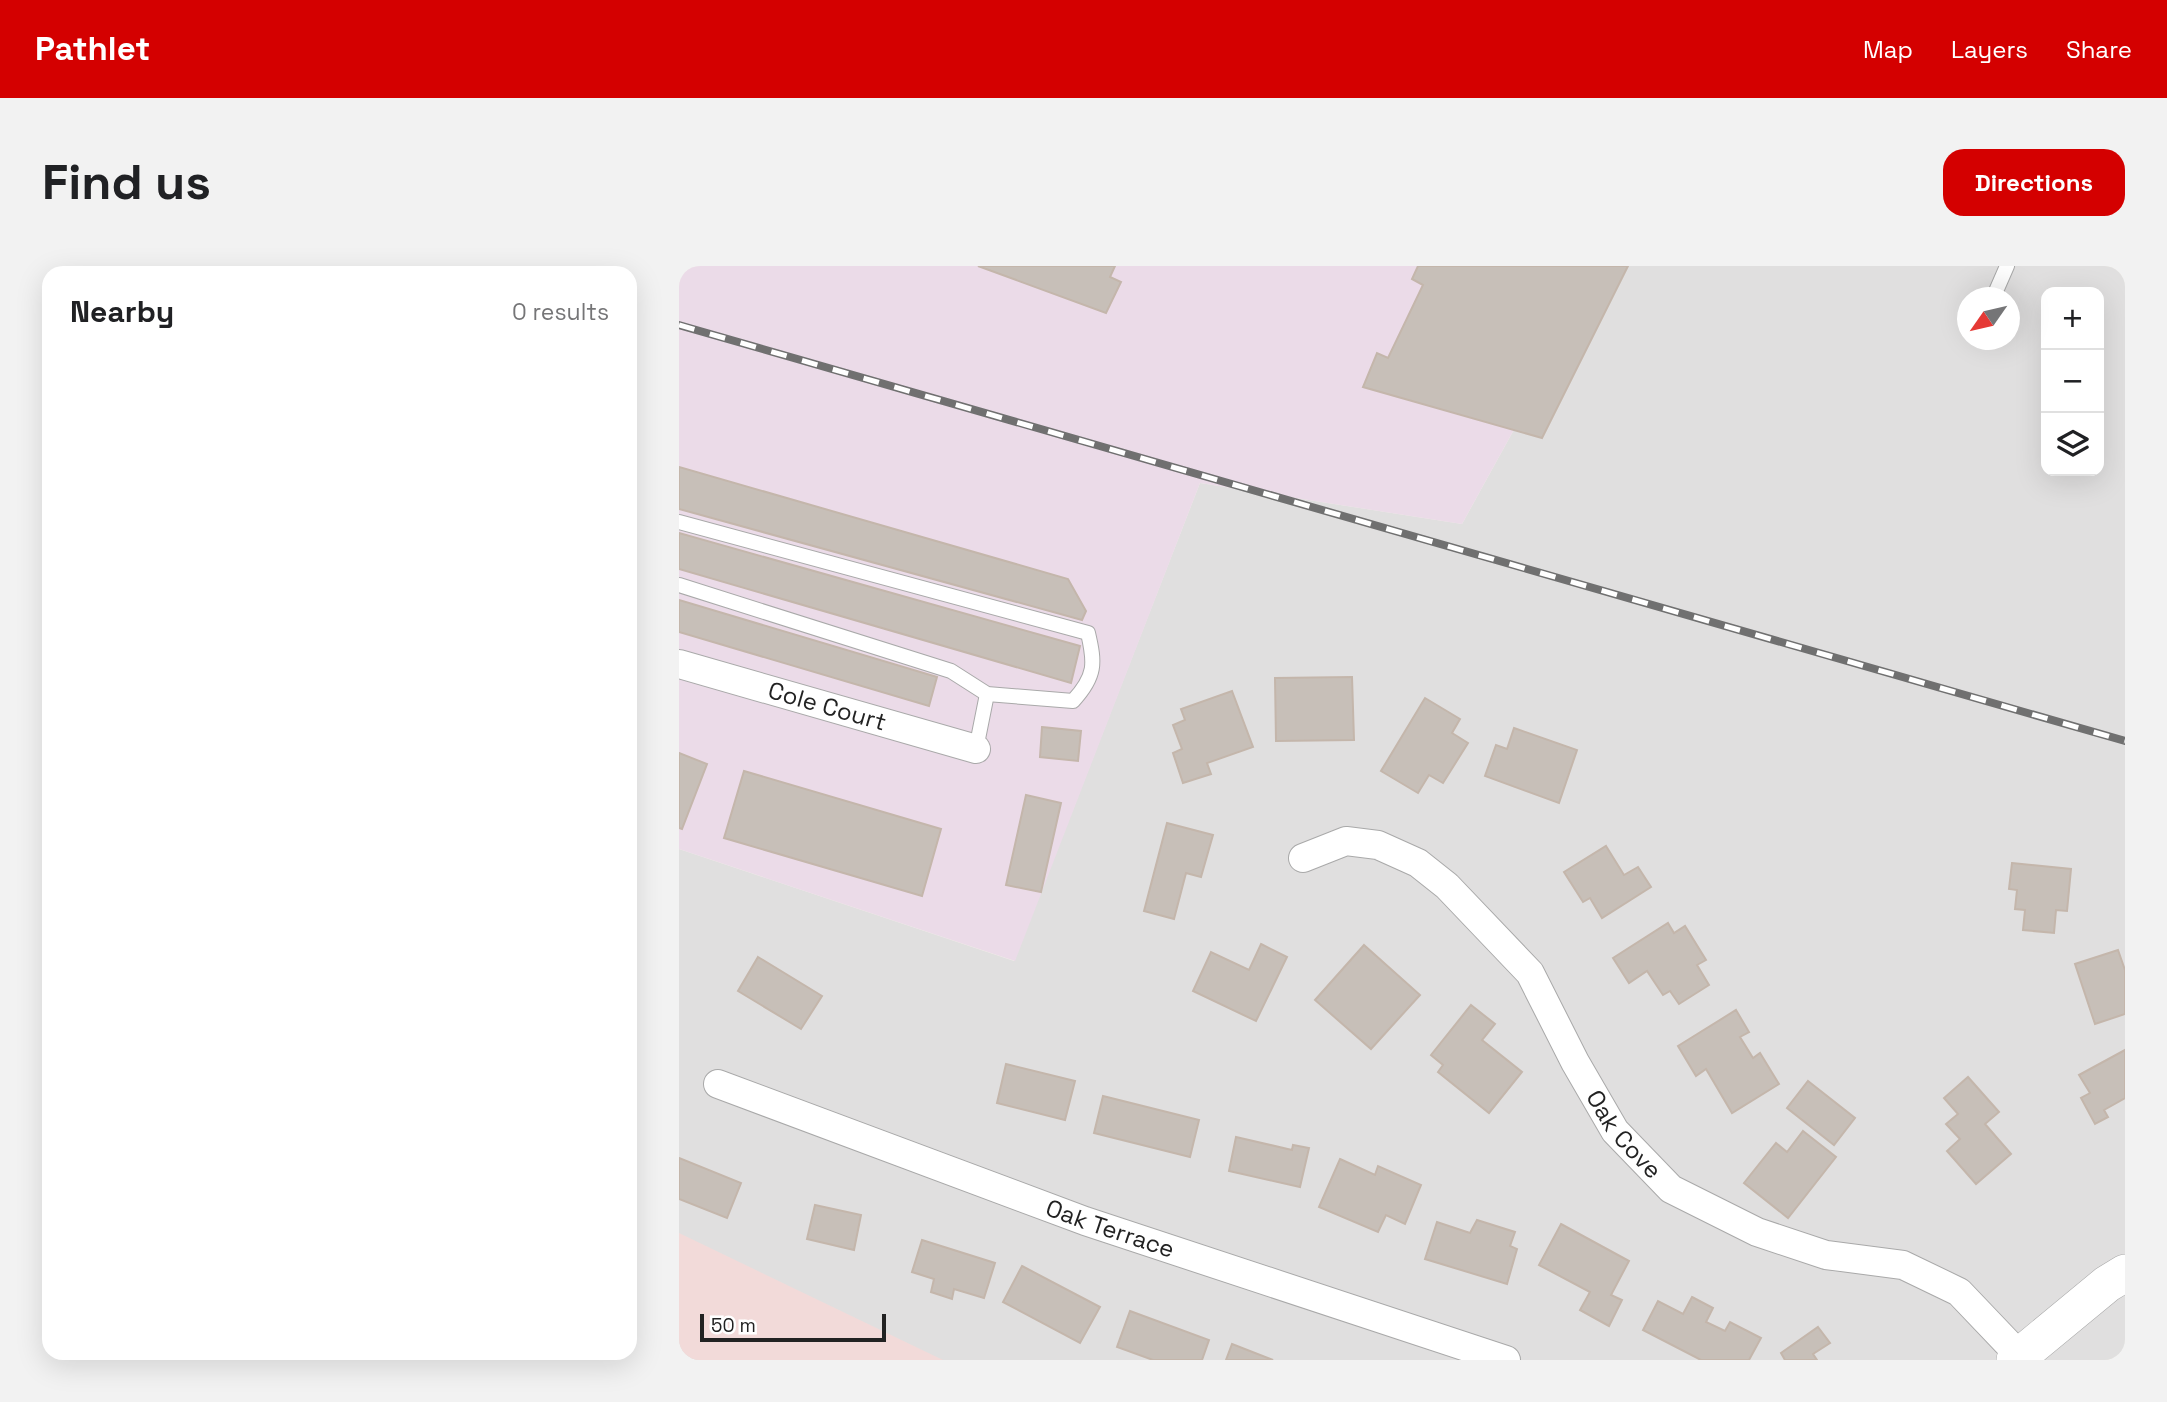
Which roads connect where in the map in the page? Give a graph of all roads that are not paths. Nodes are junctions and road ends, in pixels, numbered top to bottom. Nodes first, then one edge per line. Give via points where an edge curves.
1 (2007, 266) edge
2 (1998, 287) edge
3 (679, 522) edge
4 (679, 585) edge
5 (679, 664) edge
6 (987, 694) junction
7 (976, 749) joint
8 (1303, 858) dead end
9 (718, 1084) dead end
10 (2125, 1273) edge
11 (2017, 1358) edge
12 (1506, 1360) edge

1 - 2 lane
3 - 6 lane via 1088,633 1095,664 1073,701
4 - 6 lane via 951,671
5 - 7 street, Cole Court
6 - 7 lane
8 - 11 street, Oak Cove via 1346,841 1378,845 1418,863 1447,886 1530,973 1615,1131 1671,1189 1757,1232 1826,1255 1903,1265 1948,1286 1959,1292
9 - 12 street, Oak Terrace via 1085,1221
10 - 11 street

